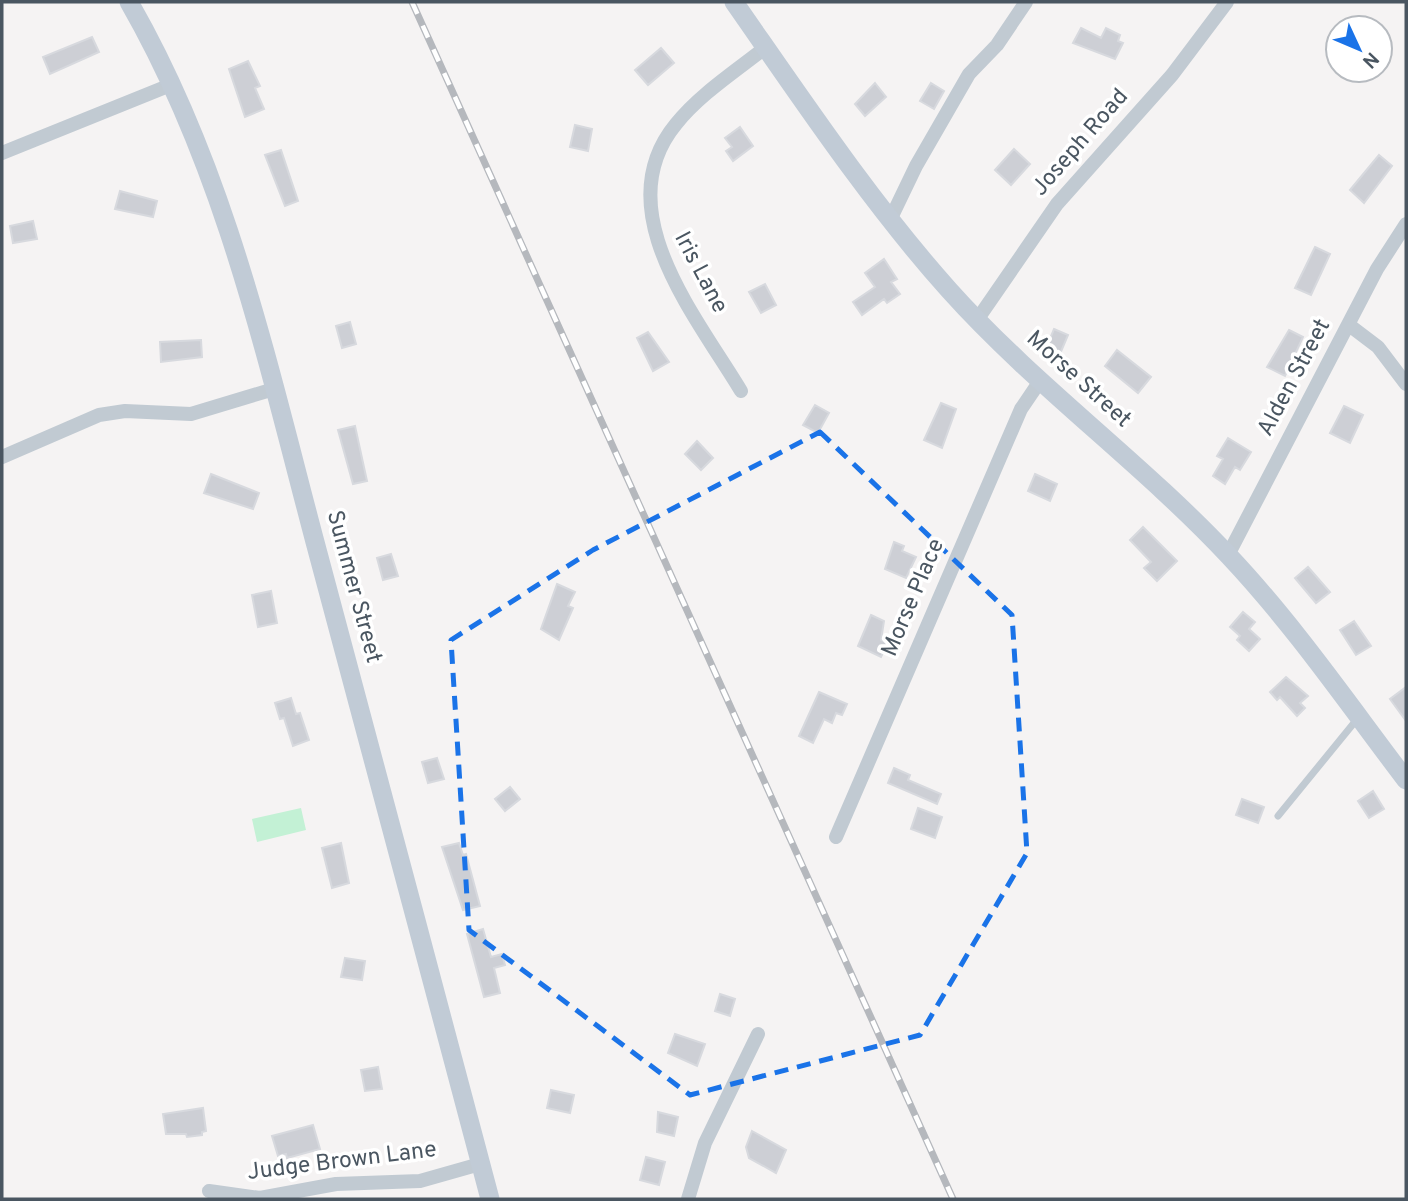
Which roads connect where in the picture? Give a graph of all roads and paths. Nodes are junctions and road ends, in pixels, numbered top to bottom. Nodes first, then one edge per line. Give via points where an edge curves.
1 (129, 2) edge
2 (734, 2) edge
3 (1026, 2) edge
4 (1227, 2) edge
5 (766, 47) junction
6 (173, 84) junction
7 (2, 153) edge
8 (891, 218) junction
9 (1406, 224) edge
10 (977, 320) junction
11 (1349, 325) junction
12 (1040, 381) junction
13 (1406, 384) edge
14 (274, 389) junction
15 (741, 391) dead end
16 (2, 457) edge
17 (1228, 555) junction
18 (1358, 718) junction
19 (1406, 780) edge
20 (1278, 816) dead end
21 (836, 837) dead end
22 (758, 1034) dead end
23 (480, 1164) junction
24 (209, 1191) dead end
25 (489, 1199) edge
26 (688, 1199) edge

1 - 6 main road, Summer Street
2 - 5 main road, Morse Street
3 - 8 street via 997,45 969,74
4 - 10 street, Joseph Road via 1172,75 1057,204
5 - 8 main road, Morse Street
5 - 15 street, Iris Lane via 676,123 655,164 650,192 652,229 666,264
6 - 7 street
6 - 14 main road, Summer Street via 223,208
8 - 10 main road, Morse Street
9 - 11 street, Alden Street
10 - 12 main road, Morse Street
11 - 13 street via 1378,348
11 - 17 street, Alden Street
12 - 17 main road, Morse Street
12 - 21 street, Morse Place via 1020,408
14 - 16 street via 191,414 125,411 99,415
14 - 23 main road, Summer Street
17 - 18 main road, Morse Street via 1272,604
18 - 19 main road, Morse Street
18 - 20 lane
22 - 26 street via 705,1143
23 - 24 street, Judge Brown Lane via 420,1181 336,1184 260,1198
23 - 25 main road, Summer Street

